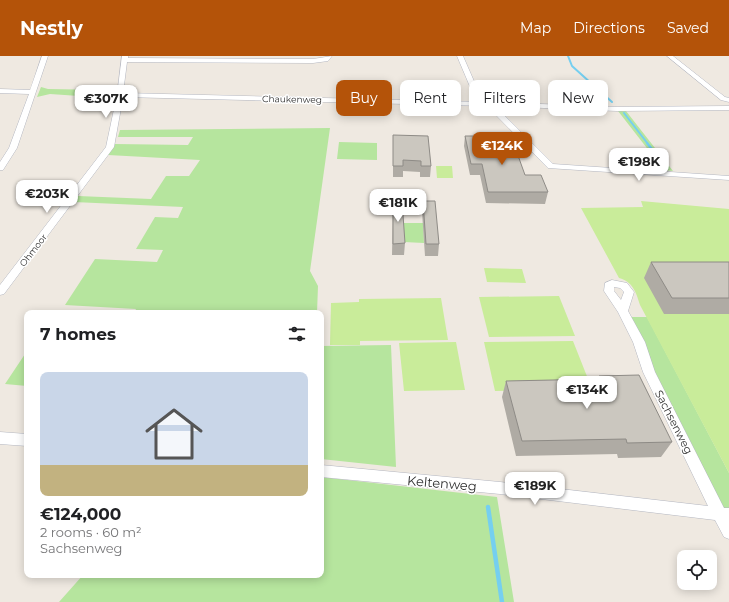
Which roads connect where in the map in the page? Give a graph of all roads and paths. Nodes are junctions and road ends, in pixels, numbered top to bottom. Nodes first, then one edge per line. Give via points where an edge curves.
1 (45, 56) edge
2 (329, 56) edge
3 (460, 56) edge
4 (670, 56) edge
5 (125, 58) edge
6 (469, 80) edge
7 (0, 91) edge
8 (32, 92) junction
9 (716, 92) junction
10 (120, 96) junction
11 (729, 96) edge
12 (729, 100) edge
13 (469, 104) edge
14 (540, 106) edge
15 (729, 108) edge
16 (499, 116) edge
17 (0, 168) edge
18 (729, 178) edge
19 (0, 292) edge
20 (623, 311) dead end
21 (0, 438) edge
22 (24, 440) edge
23 (324, 471) edge
24 (725, 514) edge
25 (729, 532) edge

1 - 8 street
2 - 5 street via 326,60 313,62
3 - 6 street
4 - 9 street
5 - 10 street, Ohmoor
7 - 8 street
8 - 17 street via 13,148
9 - 11 street
9 - 12 street via 723,99
10 - 13 street, Chaukenweg
10 - 19 street, Ohmoor via 110,147
14 - 15 street, Chaukenweg via 616,109
16 - 18 street via 551,166
20 - 24 street, Sachsenweg via 649,372
21 - 22 street
23 - 24 street, Keltenweg via 500,488
24 - 25 street, Sachsenweg

